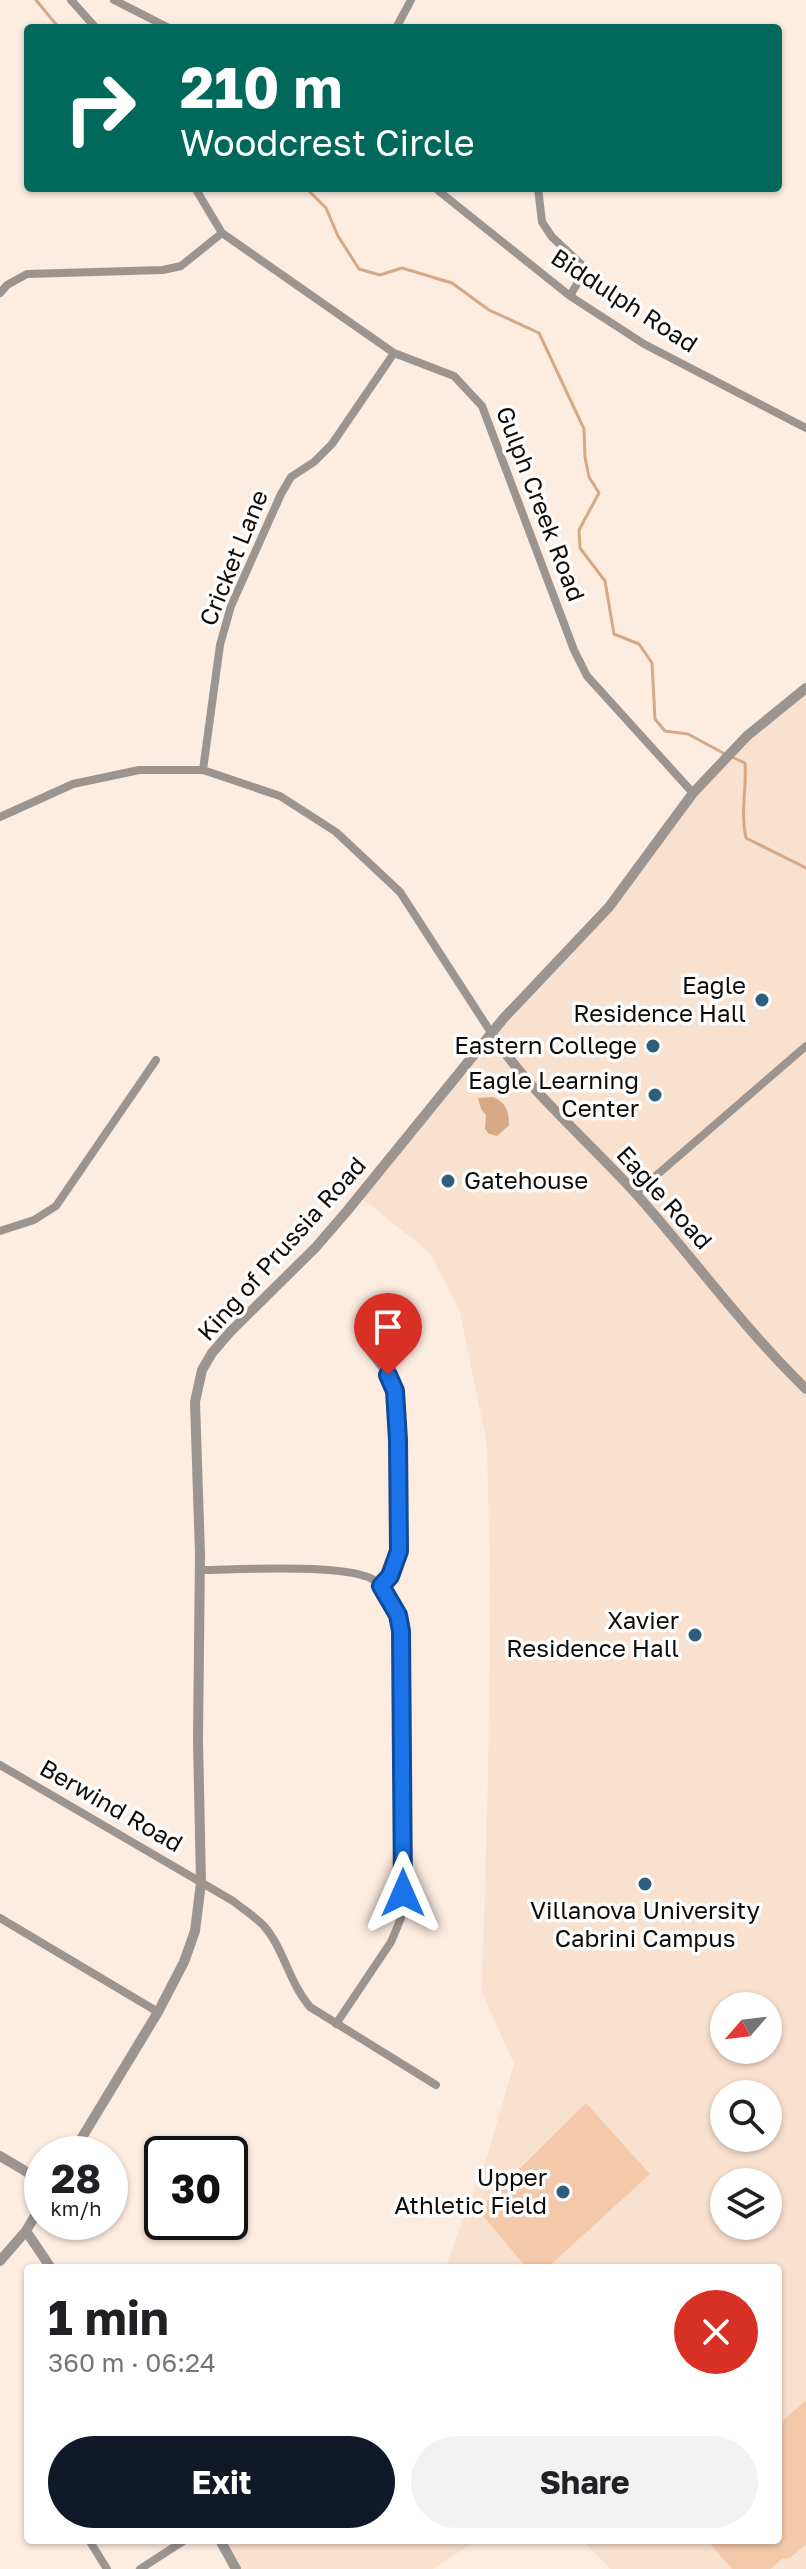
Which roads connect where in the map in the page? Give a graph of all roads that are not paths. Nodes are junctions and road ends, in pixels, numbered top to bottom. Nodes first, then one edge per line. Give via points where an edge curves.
1 (71, 0) edge
2 (114, 0) edge
3 (411, 0) edge
4 (92, 24) edge
5 (161, 24) edge
6 (398, 24) edge
7 (197, 192) edge
8 (440, 192) edge
9 (538, 192) edge
10 (222, 233) junction
11 (0, 293) edge
12 (570, 296) junction
13 (394, 353) junction
14 (806, 428) edge
15 (806, 688) edge
16 (203, 770) junction
17 (693, 793) junction
18 (0, 817) edge
19 (492, 1034) junction
20 (806, 1046) edge
21 (156, 1060) dead end
22 (636, 1193) junction
23 (0, 1231) edge
24 (370, 1352) dead end
25 (806, 1389) edge
26 (200, 1570) junction
27 (381, 1586) junction
28 (0, 1765) edge
29 (201, 1883) junction
30 (0, 1918) edge
31 (158, 2012) junction
32 (336, 2024) junction
33 (436, 2085) dead end
34 (83, 2136) edge
35 (0, 2156) edge
36 (24, 2170) edge
37 (24, 2233) edge
38 (32, 2240) edge
39 (0, 2261) edge
40 (48, 2264) edge
41 (91, 2544) edge
42 (179, 2544) edge
43 (222, 2544) edge
44 (107, 2569) edge
45 (140, 2569) edge
46 (236, 2569) edge

1 - 4 street
2 - 5 street
3 - 6 street
7 - 10 street, Gulph Creek Road
8 - 12 street, Biddulph Road
9 - 12 street via 542,222 581,264 582,275
10 - 11 street via 181,266 27,274
10 - 13 street, Gulph Creek Road
12 - 14 street, Biddulph Road via 644,344
13 - 16 street, Cricket Lane via 332,444 291,477 281,494 231,606
13 - 17 street, Gulph Creek Road via 454,376 482,406 587,676
15 - 17 street, King of Prussia Road via 771,714
16 - 18 street via 139,770 73,784
16 - 19 street via 280,796 336,832 400,892
17 - 19 street, King of Prussia Road via 609,907
19 - 22 street, Eagle Road via 564,1120
19 - 26 street, King of Prussia Road via 316,1247 230,1332 202,1370 195,1402
20 - 22 street
21 - 23 street via 56,1206
22 - 25 street, Eagle Road
24 - 27 street via 395,1391 398,1440 399,1551
26 - 27 street via 345,1570
26 - 29 street, King of Prussia Road
27 - 32 street via 401,1631 401,1918 391,1942
28 - 29 street, Berwind Road
29 - 31 street, King of Prussia Road via 195,1931
29 - 32 street, Berwind Road via 263,1925 298,1993
30 - 31 street
31 - 34 street, King of Prussia Road
32 - 33 street, Berwind Road
35 - 36 street
37 - 39 street
38 - 40 street
41 - 44 street
42 - 45 street
43 - 46 street

